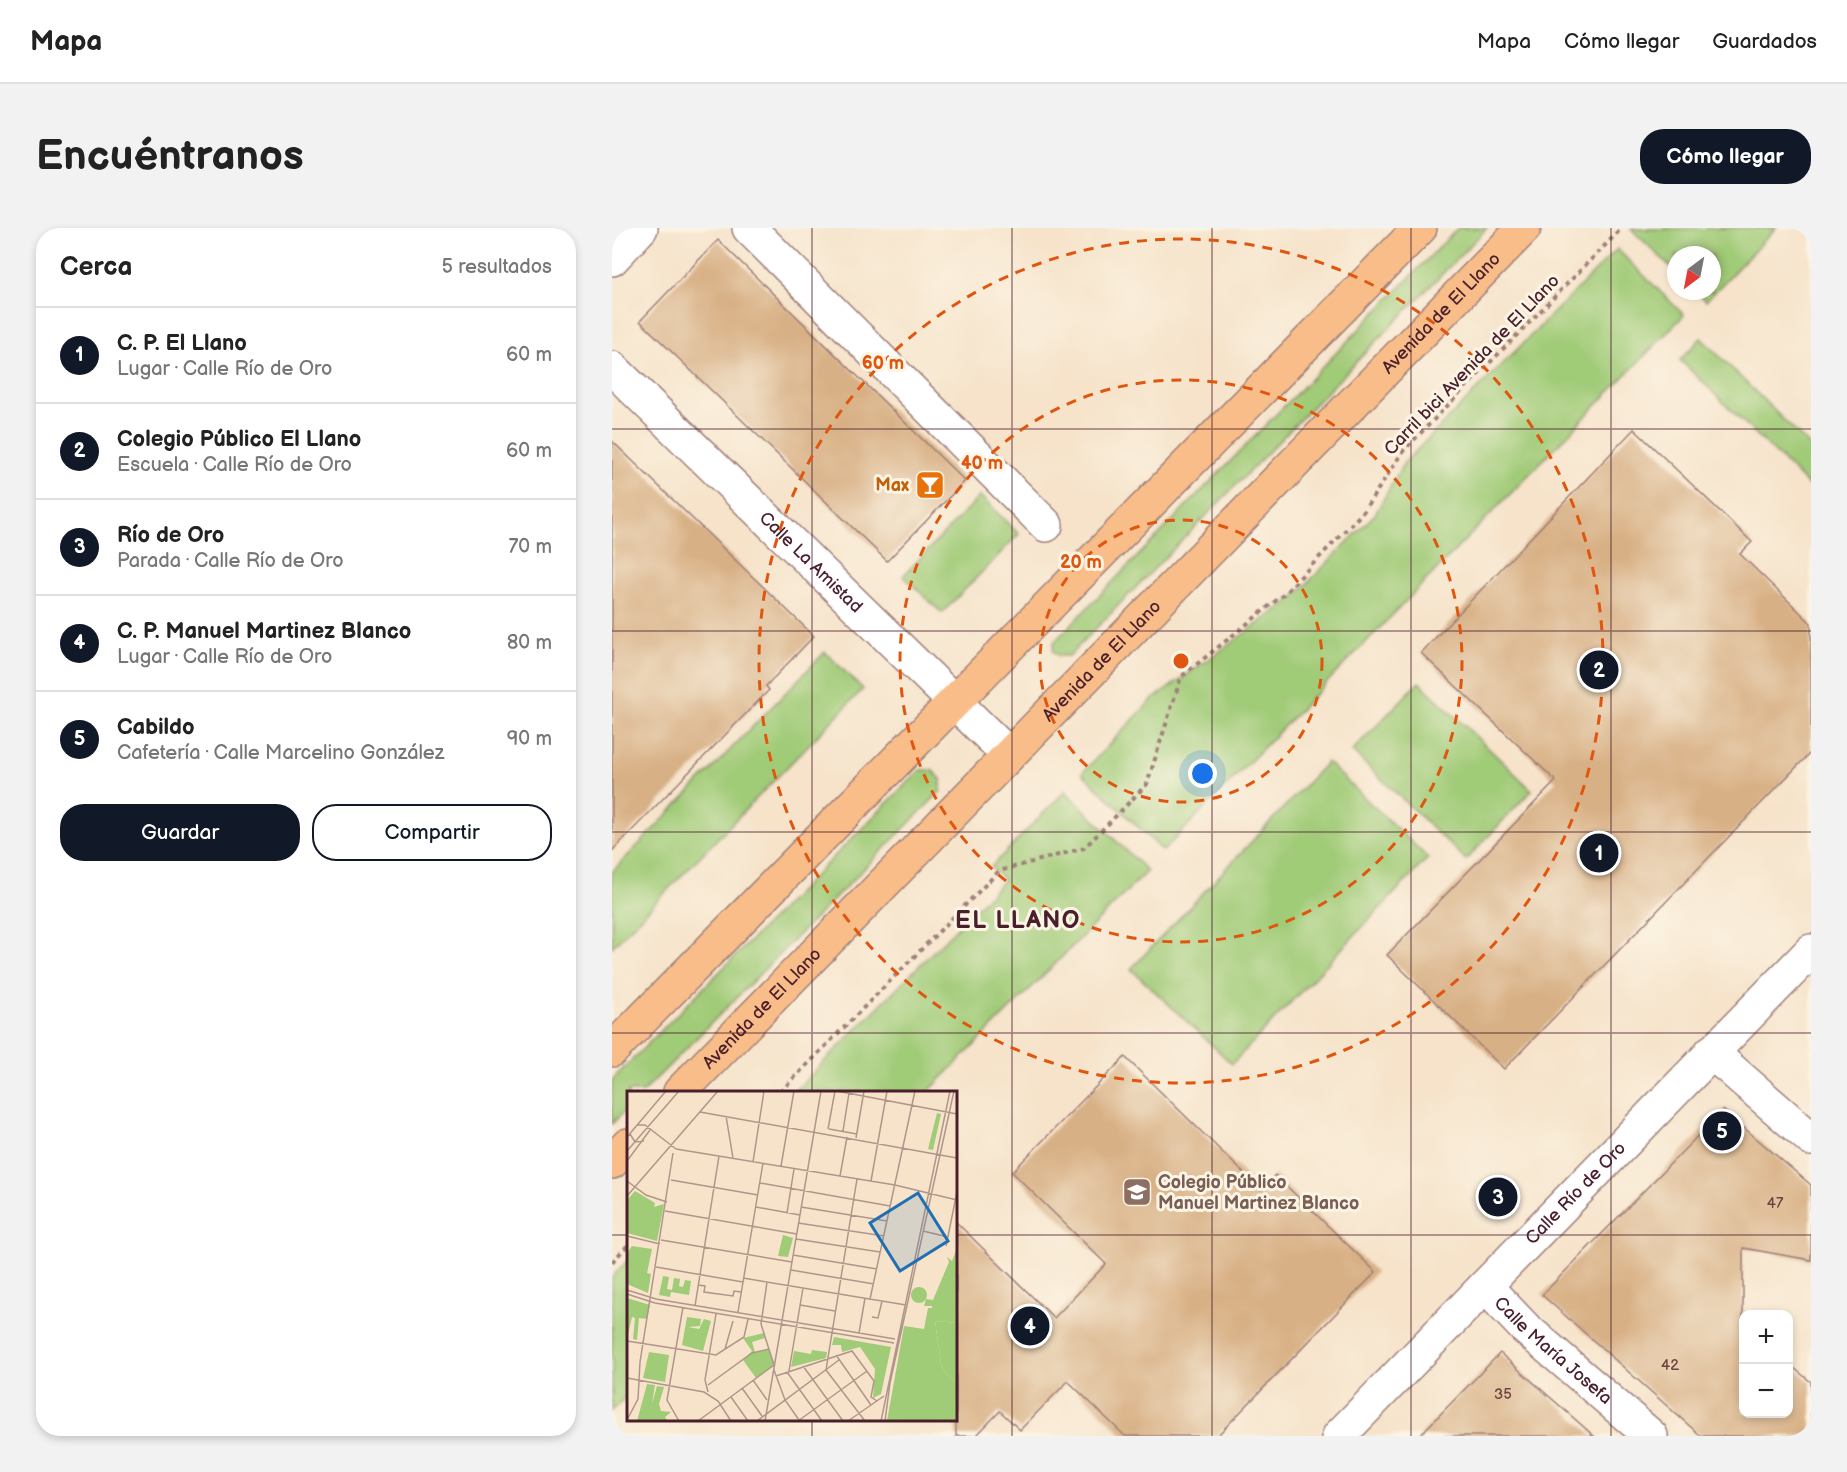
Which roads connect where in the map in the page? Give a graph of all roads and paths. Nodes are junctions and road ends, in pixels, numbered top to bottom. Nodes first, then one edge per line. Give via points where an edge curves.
1 (641, 228) edge
2 (748, 228) edge
3 (1420, 228) edge
4 (1524, 228) edge
5 (1622, 228) edge
6 (612, 259) edge
7 (612, 368) edge
8 (1046, 525) dead end
9 (954, 701) junction
10 (1009, 755) junction
11 (1811, 951) edge
12 (612, 1050) edge
13 (1711, 1052) junction
14 (681, 1091) edge
15 (781, 1091) edge
16 (1811, 1138) edge
17 (627, 1146) edge
18 (612, 1162) edge
19 (627, 1246) edge
20 (612, 1262) edge
21 (1485, 1286) junction
22 (1339, 1436) edge
23 (1651, 1436) edge

1 - 6 street
2 - 8 street
3 - 9 main road
4 - 10 main road, Avenida de El Llano
5 - 15 path, Carril bici Avenida de El Llano via 1404,450 1363,512 1283,595 1181,677 1147,784 1109,823 1084,848 999,871
7 - 9 street, Calle La Amistad
9 - 10 street, Calle La Amistad
9 - 12 main road
10 - 14 main road, Avenida de El Llano
11 - 13 street, Calle Río de Oro
13 - 16 street
13 - 21 street, Calle Río de Oro
17 - 18 main road
19 - 20 path
21 - 22 street, Calle Río de Oro
21 - 23 street, Calle María Josefa via 1525,1328

